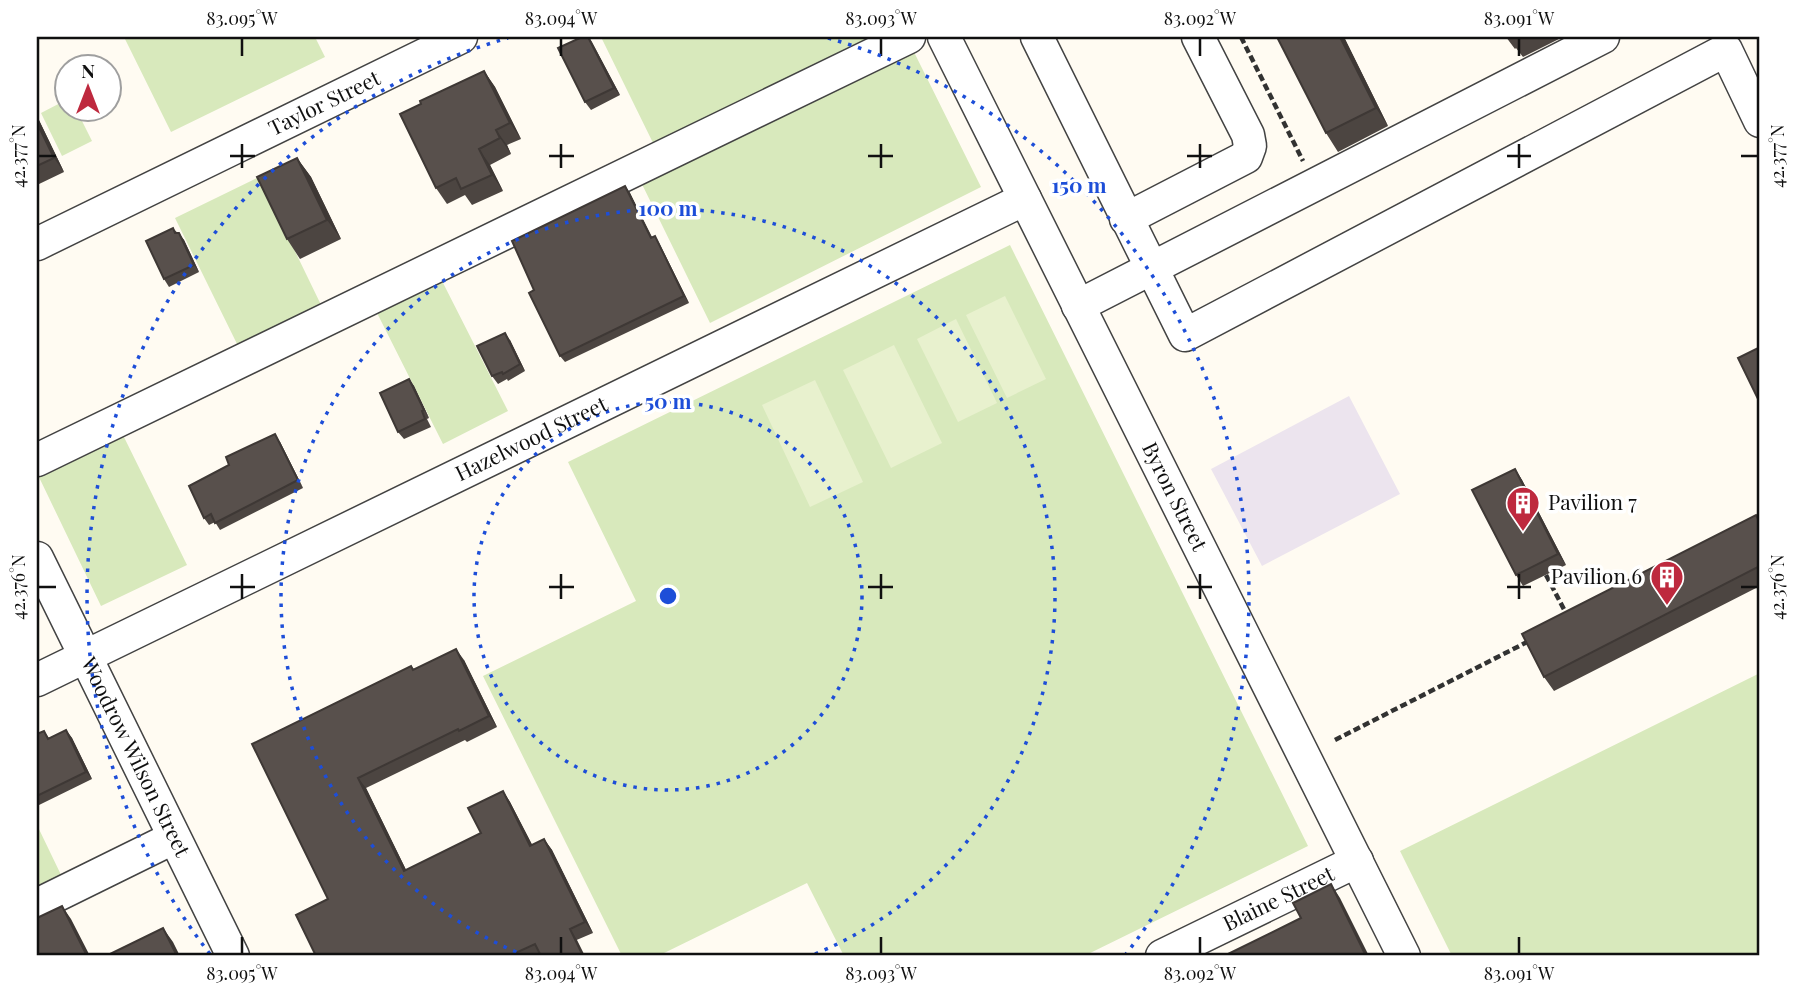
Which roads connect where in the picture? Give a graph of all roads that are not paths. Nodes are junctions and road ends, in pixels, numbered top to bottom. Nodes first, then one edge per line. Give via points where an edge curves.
1 (461, 37) edge
2 (909, 37) edge
3 (944, 37) edge
4 (1037, 37) edge
5 (1198, 37) edge
6 (1602, 37) edge
7 (1760, 121) edge
8 (1025, 199) junction
9 (1126, 219) junction
10 (37, 244) edge
11 (1151, 269) junction
12 (1079, 306) junction
13 (37, 460) edge
14 (37, 558) edge
15 (84, 657) junction
16 (37, 680) edge
17 (173, 838) junction
18 (1357, 861) junction
19 (37, 905) edge
20 (233, 956) edge
21 (1162, 956) edge
22 (1404, 956) edge

1 - 10 street, Taylor Street
2 - 13 street
3 - 8 street, Byron Street
4 - 9 street
5 - 9 street via 1248,135 1246,157
6 - 11 street
7 - 11 street via 1726,50 1185,335
8 - 12 street, Byron Street
8 - 15 street, Hazelwood Street
9 - 11 street
11 - 12 street
12 - 18 street, Byron Street
14 - 15 street, Woodrow Wilson Street
15 - 16 street, Hazelwood Street
15 - 17 street, Woodrow Wilson Street
17 - 19 street
17 - 20 street, Woodrow Wilson Street
18 - 21 street, Blaine Street
18 - 22 street, Byron Street

